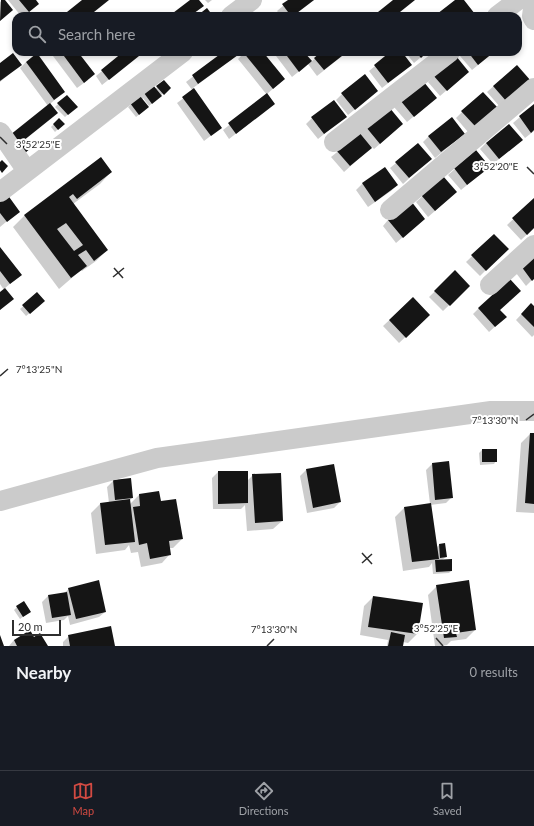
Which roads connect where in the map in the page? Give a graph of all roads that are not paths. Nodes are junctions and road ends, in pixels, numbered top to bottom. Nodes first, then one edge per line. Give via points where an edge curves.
1 (252, 0) edge
2 (518, 0) edge
3 (534, 1) edge
4 (236, 12) edge
5 (502, 12) edge
6 (534, 20) edge
7 (178, 56) edge
8 (445, 56) edge
9 (534, 88) edge
10 (0, 132) edge
11 (334, 142) dead end
12 (27, 171) junction
13 (0, 192) edge
14 (390, 210) dead end
15 (534, 244) edge
16 (490, 286) dead end
17 (534, 411) edge
18 (0, 501) edge

1 - 4 street
2 - 5 street
3 - 6 street
7 - 12 street
8 - 11 street
9 - 14 street
10 - 12 street
12 - 13 street
15 - 16 street
17 - 18 street via 491,411 157,458

